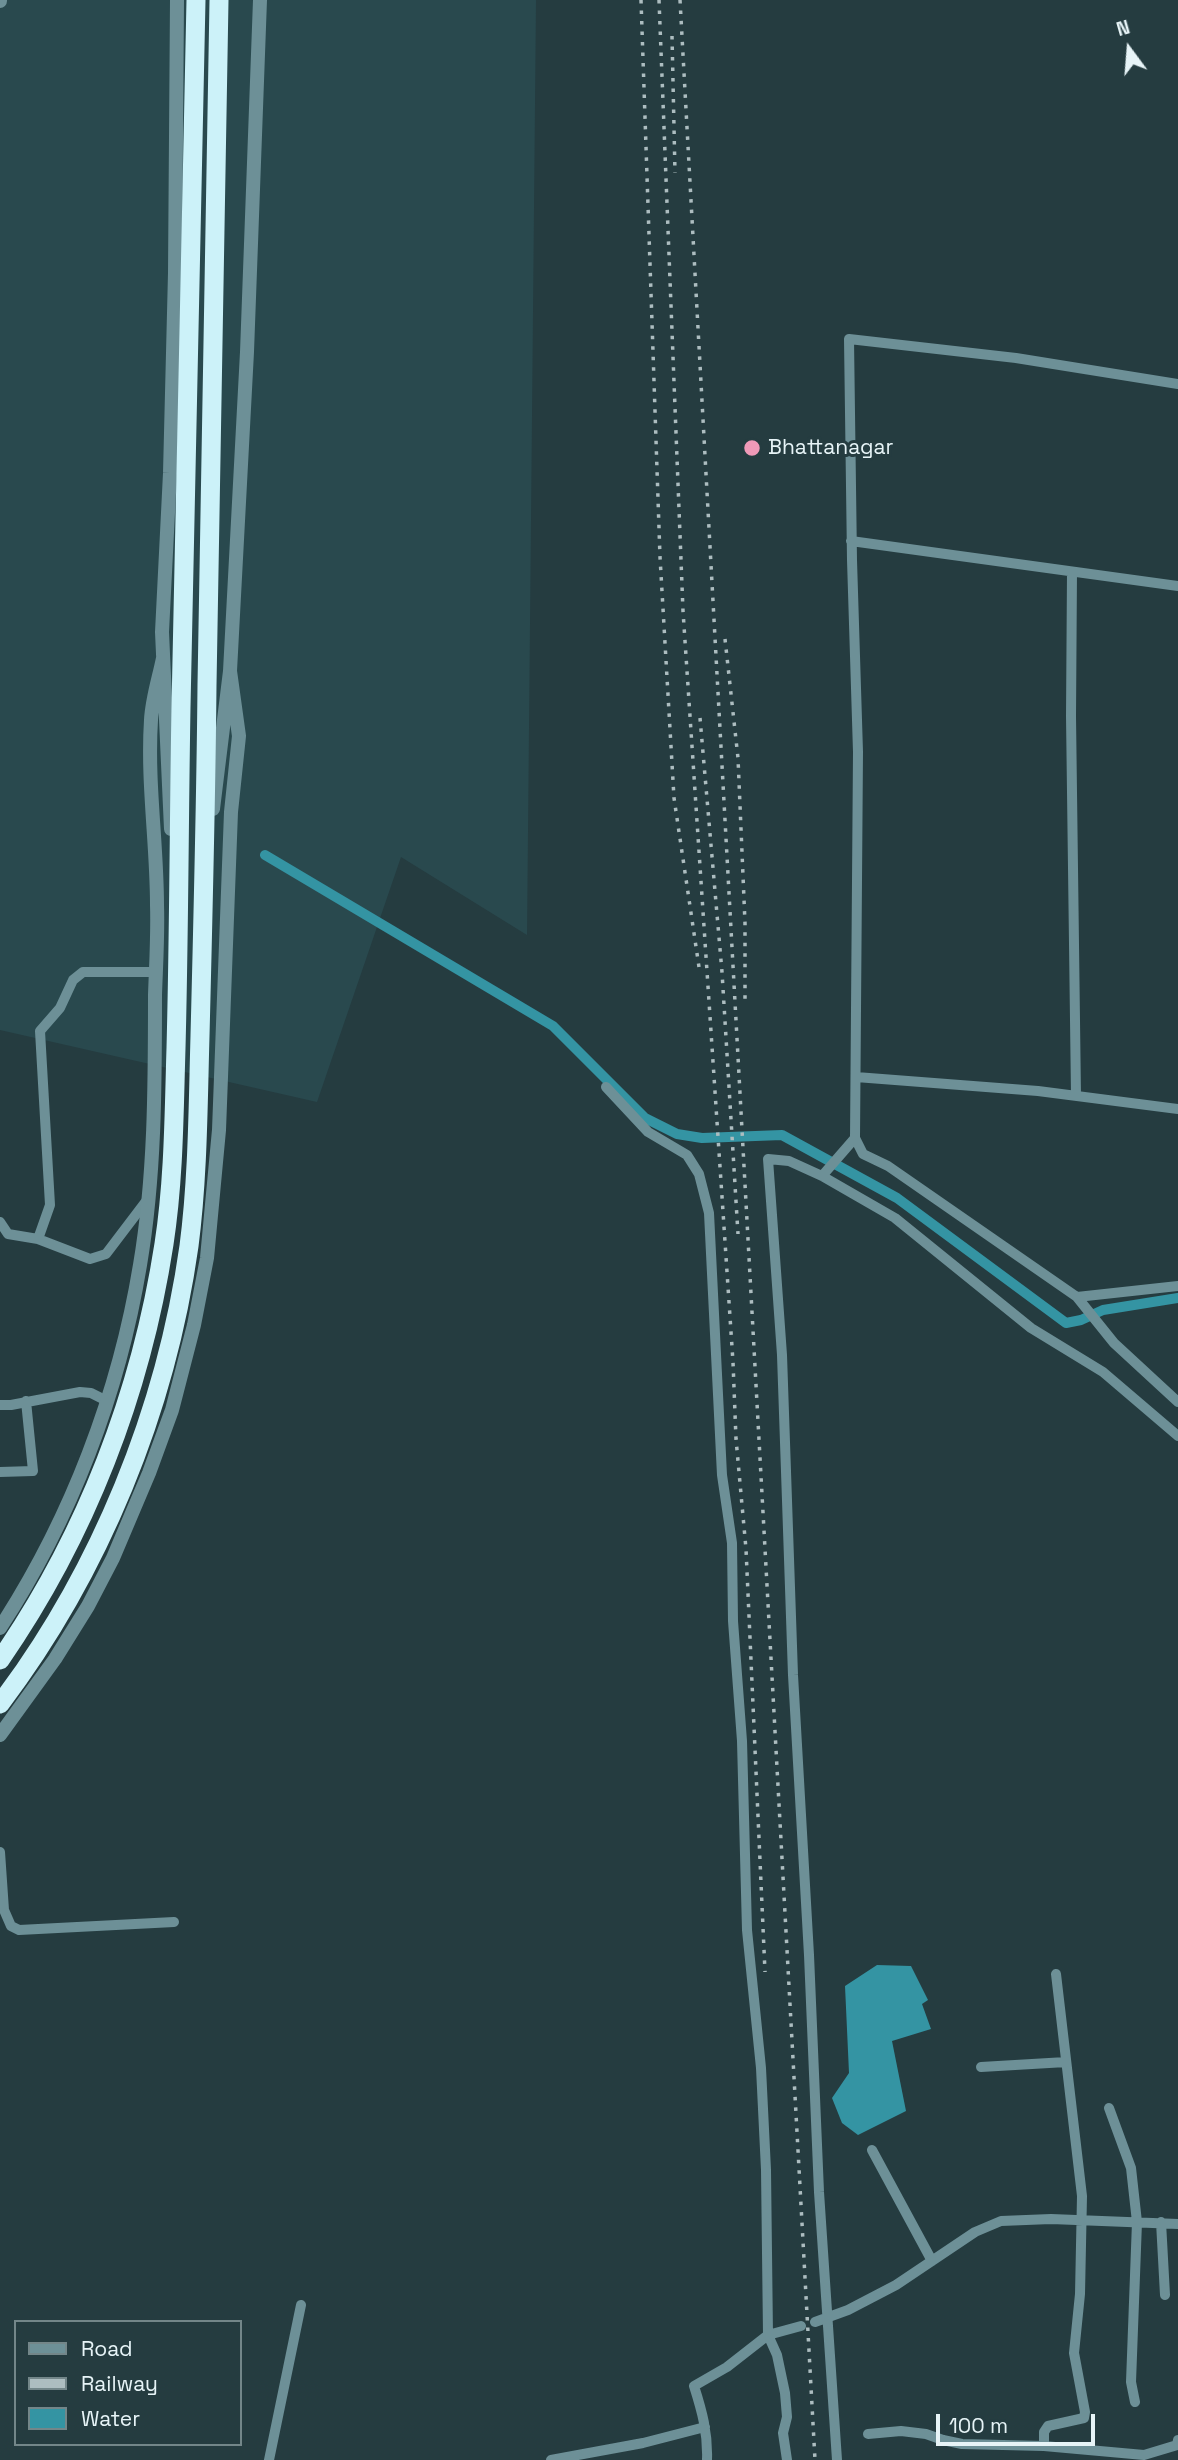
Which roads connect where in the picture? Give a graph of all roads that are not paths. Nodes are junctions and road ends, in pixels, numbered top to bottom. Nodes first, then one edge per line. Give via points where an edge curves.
1 (177, 0) edge
2 (196, 0) edge
3 (219, 0) edge
4 (260, 0) edge
5 (1178, 384) edge
6 (851, 541) junction
7 (1072, 572) junction
8 (1178, 586) edge
9 (163, 658) junction
10 (230, 671) junction
11 (204, 873) junction
12 (178, 918) junction
13 (156, 972) junction
14 (856, 1077) junction
15 (606, 1087) dead end
16 (1076, 1096) junction
17 (1178, 1109) edge
18 (855, 1138) junction
19 (822, 1176) junction
20 (149, 1198) junction
21 (0, 1222) edge
22 (38, 1239) junction
23 (1178, 1286) edge
24 (1078, 1298) junction
25 (26, 1401) junction
26 (107, 1401) junction
27 (1178, 1402) edge
28 (0, 1405) edge
29 (1178, 1436) edge
30 (0, 1472) edge
31 (0, 1628) edge
32 (0, 1660) edge
33 (0, 1704) edge
34 (0, 1735) edge
35 (0, 1852) edge
36 (174, 1922) dead end
37 (1055, 1974) dead end
38 (1066, 2062) junction
39 (981, 2067) dead end
40 (1108, 2108) dead end
41 (872, 2150) dead end
42 (1082, 2220) junction
43 (1137, 2222) junction
44 (1161, 2222) junction
45 (1178, 2224) edge
46 (932, 2261) junction
47 (1165, 2295) dead end
48 (301, 2305) dead end
49 (827, 2318) junction
50 (815, 2322) dead end
51 (801, 2326) dead end
52 (768, 2335) junction
53 (1135, 2402) dead end
54 (705, 2427) junction
55 (868, 2434) dead end
56 (1178, 2440) edge
57 (1044, 2446) junction
58 (1066, 2455) edge
59 (787, 2458) edge
60 (556, 2459) edge
61 (269, 2460) edge
62 (707, 2460) edge
63 (775, 2460) edge
64 (837, 2460) edge

1 - 9 street via 175,273
2 - 12 highway
3 - 11 highway
4 - 10 street
5 - 6 street via 1016,358 849,339
6 - 7 street
6 - 14 street via 859,752
7 - 8 street
7 - 16 street
9 - 12 street
9 - 13 street via 151,717
10 - 11 street
10 - 34 street via 239,736 231,812 219,1130 207,1258 194,1325 172,1409 113,1558 55,1659
11 - 33 highway via 197,1137 189,1244 166,1359 127,1479 90,1559 41,1645
12 - 32 highway via 169,1207 143,1349 91,1497 51,1580
13 - 20 street
13 - 22 street via 83,972 40,1031 50,1205
14 - 16 street
14 - 18 street
15 - 52 street via 648,1132 687,1155 699,1174 709,1213 722,1475 732,1543 747,1930 761,2068
16 - 17 street
18 - 19 street
18 - 24 street via 863,1154 888,1166
19 - 29 street via 895,1219 1031,1328 1103,1372
19 - 49 street via 789,1161 768,1159 782,1355 793,1675
20 - 22 street via 106,1254 90,1259
20 - 26 street via 133,1302
21 - 22 street via 8,1234
23 - 24 street
24 - 27 street via 1114,1343
25 - 26 street via 80,1392
25 - 28 street
25 - 30 street via 33,1471
26 - 31 street via 58,1524
35 - 36 street via 4,1910 11,1926 19,1930
37 - 38 street
38 - 39 street
38 - 42 street
40 - 43 street via 1131,2168
41 - 46 street
42 - 43 street
42 - 46 street via 1001,2221 975,2232
42 - 57 street via 1074,2353 1084,2418 1048,2426
43 - 44 street
43 - 53 street via 1131,2382
44 - 45 street
44 - 47 street
46 - 49 street via 896,2285
48 - 61 street
49 - 50 street
49 - 64 street
51 - 52 street
52 - 54 street via 694,2386
52 - 59 street via 785,2393
54 - 60 street
54 - 62 street
55 - 57 street via 901,2431 962,2444
56 - 58 street via 1177,2445 1144,2455
57 - 58 street
59 - 63 street

